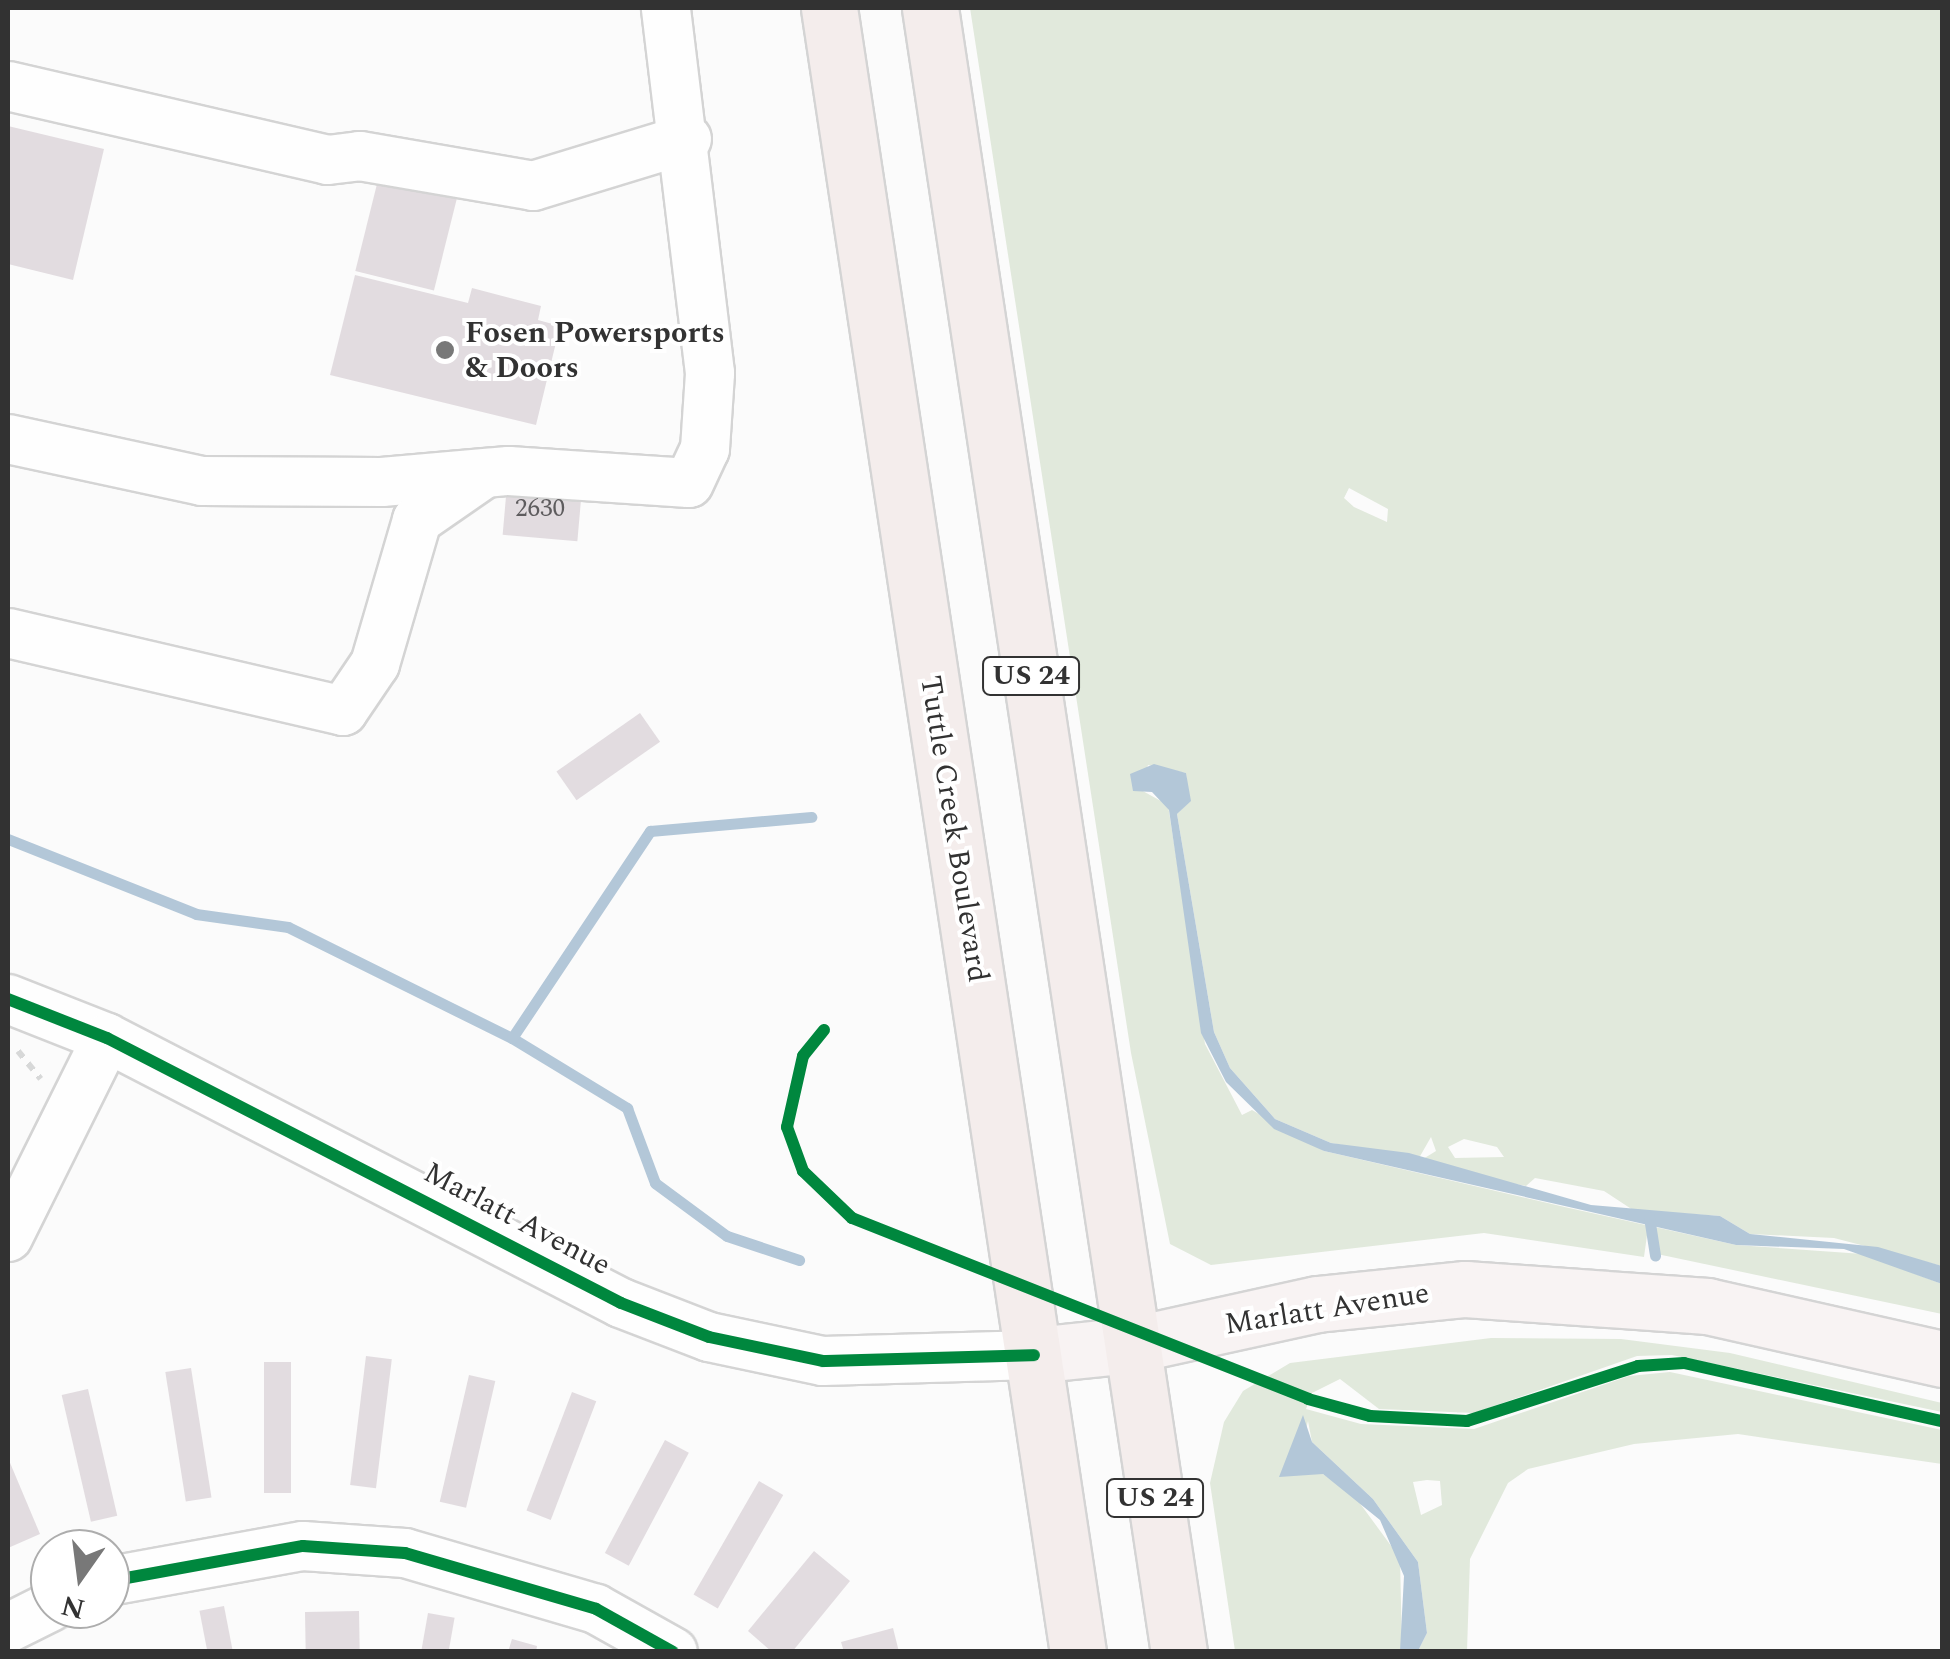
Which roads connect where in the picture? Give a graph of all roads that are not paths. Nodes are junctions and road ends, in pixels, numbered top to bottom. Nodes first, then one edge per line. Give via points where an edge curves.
1 (666, 8) edge
2 (830, 8) edge
3 (930, 8) edge
4 (8, 86) edge
5 (686, 139) junction
6 (8, 438) edge
7 (484, 474) junction
8 (8, 633) edge
9 (8, 999) edge
10 (107, 1038) junction
11 (8, 1238) edge
12 (1131, 1345) junction
13 (1034, 1355) junction
14 (1942, 1359) edge
15 (130, 1576) edge
16 (673, 1652) edge
17 (1078, 1652) edge
18 (1178, 1652) edge

1 - 5 street
2 - 13 highway, Tuttle Creek Boulevard
3 - 12 highway, US 24
4 - 5 street via 328,160 360,156 533,186
5 - 7 street via 710,373 705,449 689,483
6 - 7 street via 202,481
7 - 8 street via 417,520 374,664 343,711
9 - 10 street, Marlatt Avenue
10 - 11 street
10 - 13 street, Marlatt Avenue via 621,1302 709,1337 823,1361
12 - 13 main road, Marlatt Avenue
12 - 14 main road, Marlatt Avenue via 1317,1304 1465,1289 1707,1306
12 - 18 highway, US 24
13 - 17 highway, Tuttle Creek Boulevard
15 - 16 street via 303,1546 404,1554 596,1609

